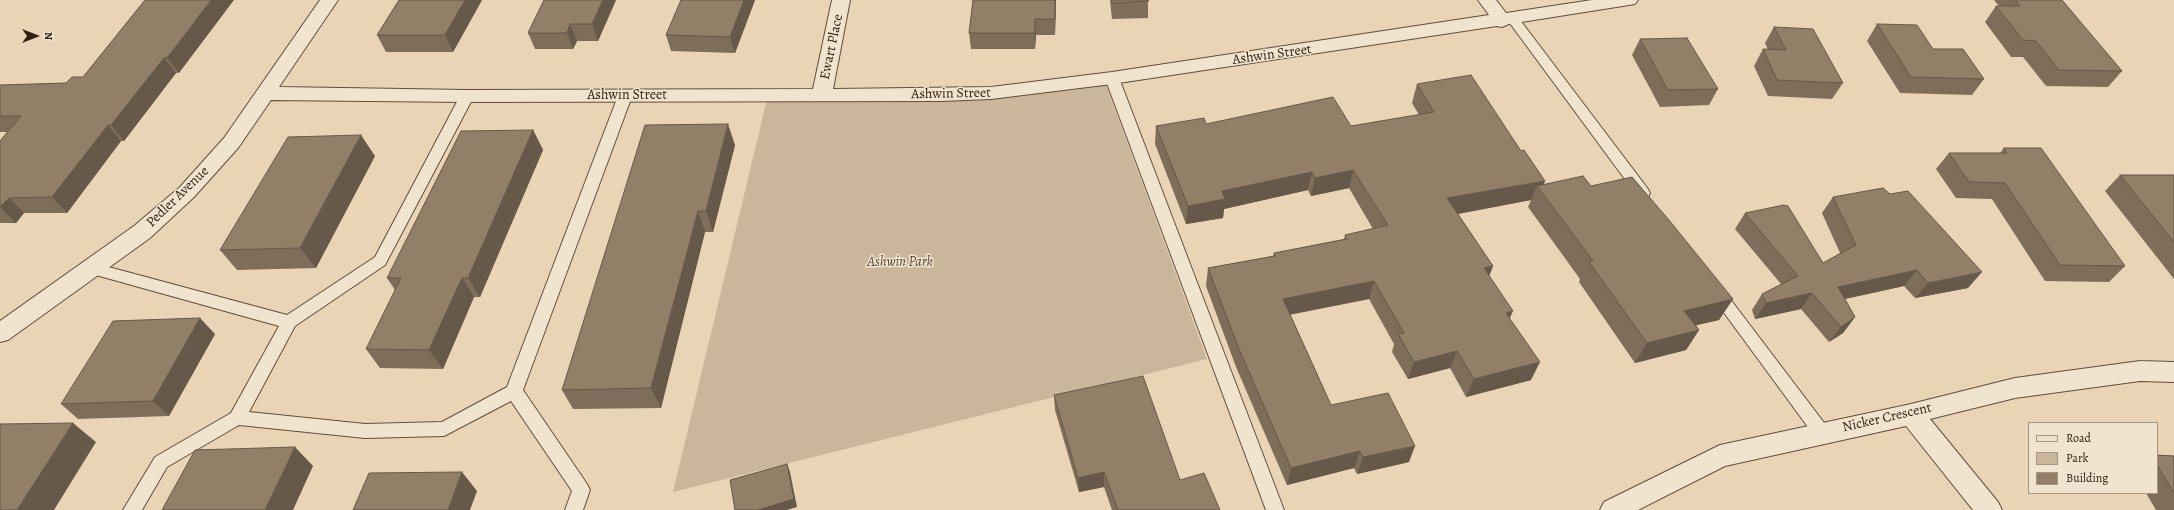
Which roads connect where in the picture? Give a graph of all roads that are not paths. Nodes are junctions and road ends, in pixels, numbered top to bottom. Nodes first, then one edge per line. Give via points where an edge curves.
1 (329, 0) edge
2 (841, 0) edge
3 (1487, 0) edge
4 (1629, 0) edge
5 (1507, 20) junction
6 (1112, 78) junction
7 (266, 93) junction
8 (822, 94) junction
9 (467, 96) junction
10 (626, 96) junction
11 (1651, 204) edge
12 (90, 268) junction
13 (1708, 280) edge
14 (289, 322) junction
15 (5, 323) edge
16 (2174, 372) edge
17 (514, 391) junction
18 (1911, 414) junction
19 (237, 418) junction
20 (1822, 433) junction
21 (132, 510) edge
22 (574, 510) edge
23 (1275, 510) edge
24 (1613, 510) edge
25 (1989, 510) edge

1 - 7 street, Pedler Avenue
2 - 8 street, Ewart Place
3 - 5 street
4 - 5 street, Ashwin Street
5 - 6 street, Ashwin Street
5 - 11 lane
6 - 8 street, Ashwin Street via 991,93
6 - 23 lane
7 - 9 street, Ashwin Street
7 - 12 street, Pedler Avenue via 231,143 187,192 142,232
8 - 10 street, Ashwin Street
9 - 10 street, Ashwin Street
9 - 14 lane via 380,261
10 - 17 lane
12 - 14 lane
12 - 15 street, Pedler Avenue
13 - 20 lane
14 - 19 lane
16 - 18 street, Nicker Crescent via 2140,371 2015,388
17 - 19 lane via 444,428 365,431
17 - 22 lane via 581,490
18 - 20 street, Nicker Crescent
18 - 25 street
19 - 21 lane via 161,462
20 - 24 street, Nicker Crescent via 1720,456

